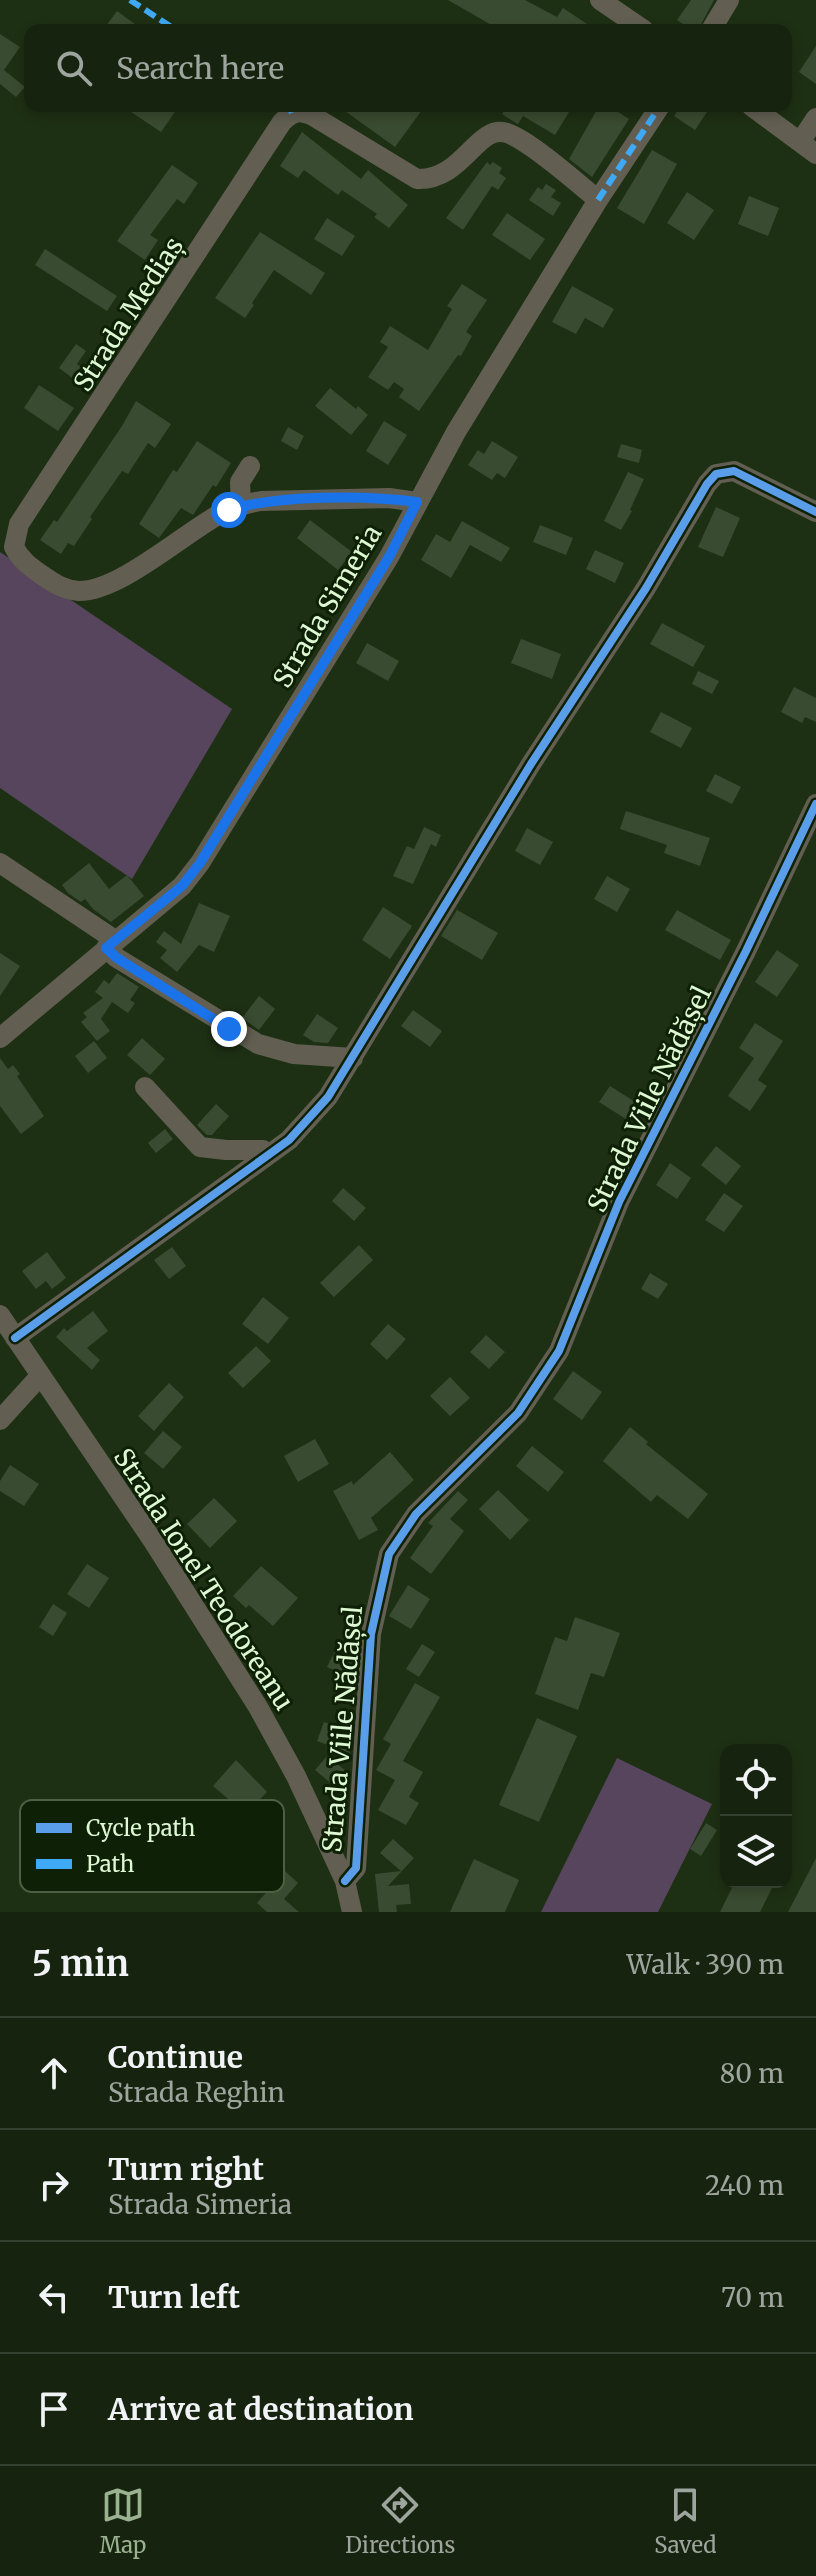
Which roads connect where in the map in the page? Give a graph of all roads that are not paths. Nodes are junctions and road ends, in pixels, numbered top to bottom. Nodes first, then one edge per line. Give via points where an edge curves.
1 (600, 0) edge
2 (729, 0) edge
3 (635, 24) edge
4 (715, 24) edge
5 (656, 112) edge
6 (759, 112) edge
7 (816, 118) edge
8 (808, 148) edge
9 (598, 200) junction
10 (250, 466) dead end
11 (417, 502) junction
12 (241, 506) junction
13 (816, 512) edge
14 (7, 546) edge
15 (816, 804) edge
16 (0, 863) edge
17 (110, 944) junction
18 (0, 1038) edge
19 (353, 1058) junction
20 (145, 1087) dead end
21 (268, 1154) junction
22 (0, 1315) edge
23 (15, 1338) junction
24 (40, 1376) junction
25 (0, 1420) edge
26 (345, 1881) junction
27 (352, 1912) edge

1 - 3 street
2 - 4 street
5 - 9 street, Strada Simeria
6 - 8 street
7 - 8 street
9 - 11 street, Strada Simeria
9 - 14 street, Strada Mediaș via 507,133 492,132 455,167 417,179 313,116 292,113
10 - 12 street via 240,482
11 - 12 street via 289,500
11 - 17 street, Strada Simeria via 389,557 200,863 182,886
12 - 14 street via 129,572 81,591 56,584
13 - 19 street via 734,471 716,474 707,484
15 - 26 street, Strada Viile Nădășel via 619,1202 559,1351 518,1413 416,1514 389,1554 371,1634 356,1868
16 - 17 street
17 - 18 street, Strada Simeria
17 - 19 street via 117,958 258,1044 294,1054
19 - 21 street via 308,1120
20 - 21 street via 200,1147
21 - 23 street
22 - 23 street, Strada Ionel Teodoreanu
23 - 24 street, Strada Ionel Teodoreanu
24 - 25 street
24 - 26 street, Strada Ionel Teodoreanu via 258,1707
26 - 27 street, Strada Viile Nădășel

